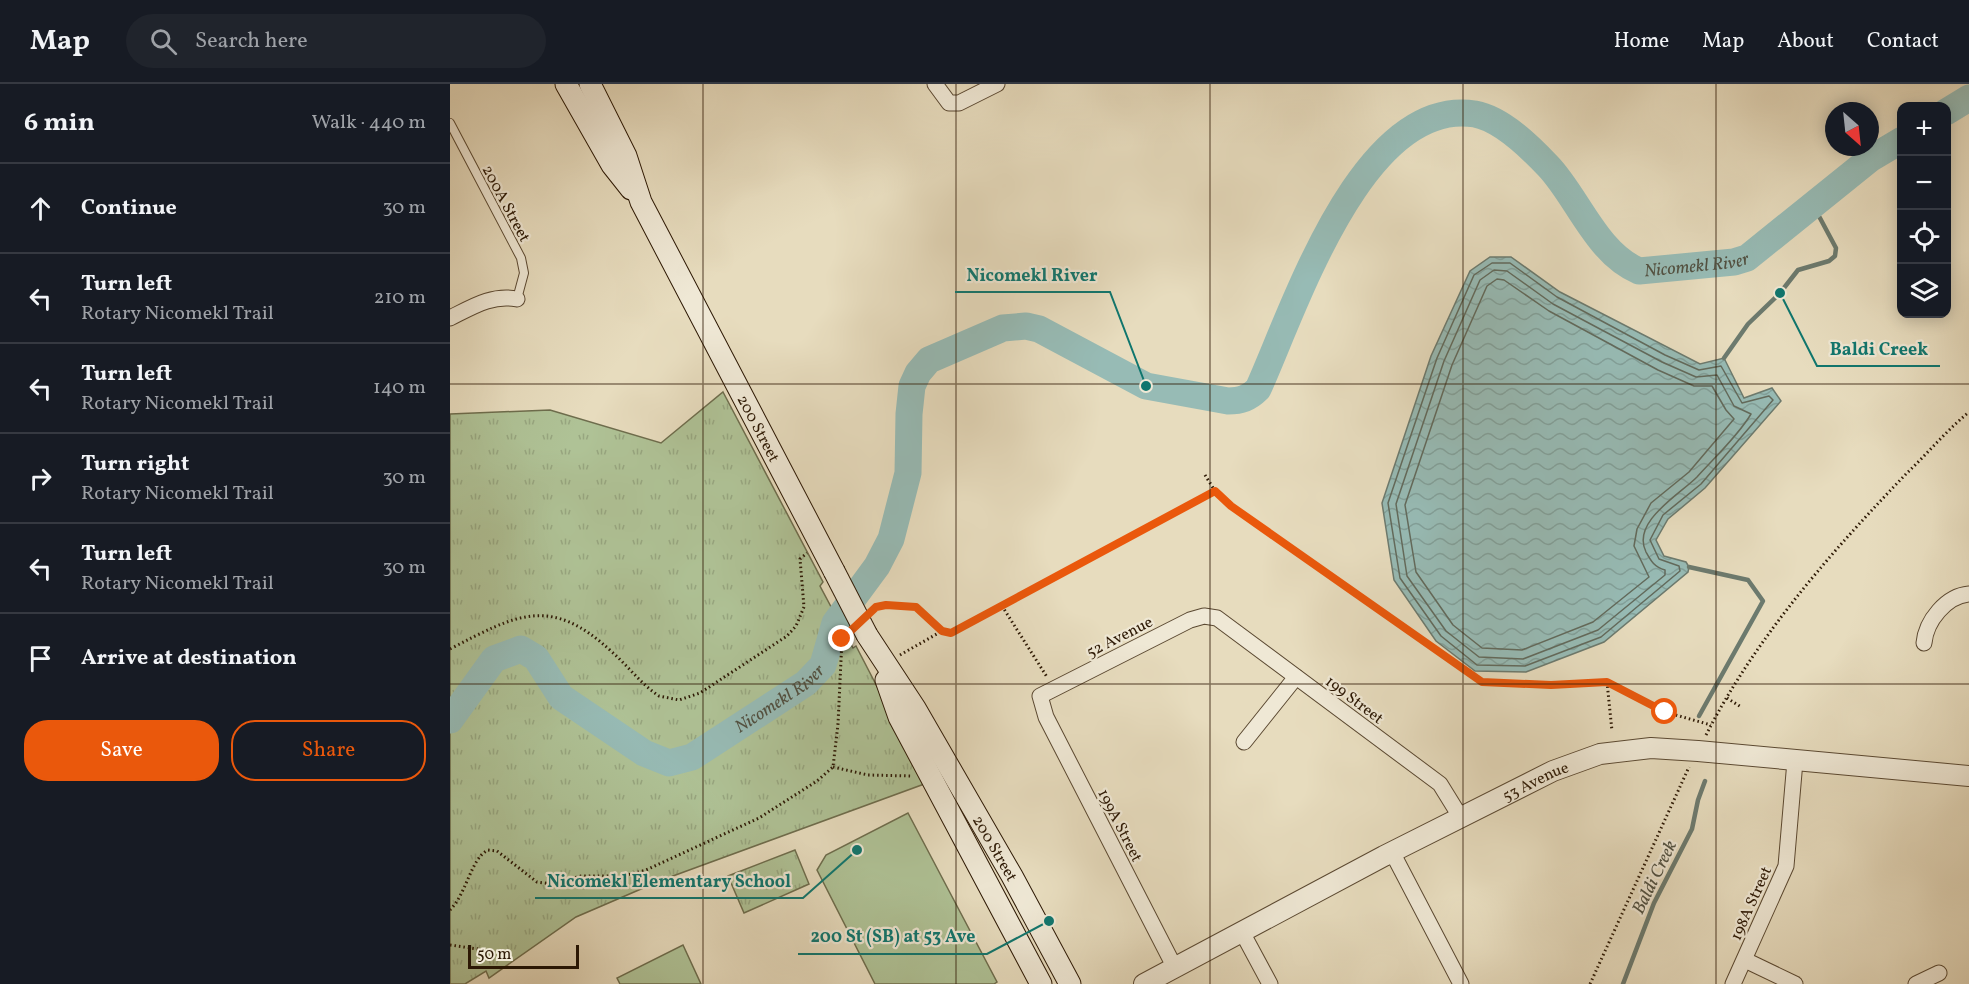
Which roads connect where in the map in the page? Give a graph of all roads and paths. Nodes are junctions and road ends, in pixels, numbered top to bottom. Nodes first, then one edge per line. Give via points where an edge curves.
1 (566, 84) edge
2 (590, 84) edge
3 (935, 84) edge
4 (997, 84) edge
5 (450, 123) edge
6 (641, 202) junction
7 (517, 299) joint
8 (450, 318) edge
9 (1969, 412) edge
10 (1962, 417) junction
11 (1969, 417) edge
12 (1205, 475) dead end
13 (1215, 491) junction
14 (804, 554) dead end
15 (1969, 594) edge
16 (1002, 606) junction
17 (1217, 618) joint
18 (942, 631) junction
19 (866, 634) junction
20 (1924, 643) dead end
21 (450, 649) edge
22 (900, 655) dead end
23 (1047, 677) dead end
24 (1296, 677) junction
25 (1607, 682) junction
26 (1041, 696) joint
27 (1726, 698) junction
28 (1741, 707) dead end
29 (1711, 725) junction
30 (1612, 731) dead end
31 (1707, 733) dead end
32 (1244, 742) dead end
33 (1795, 761) junction
34 (833, 767) junction
35 (1689, 769) dead end
36 (922, 776) dead end
37 (1969, 776) edge
38 (1461, 818) junction
39 (1392, 852) junction
40 (450, 910) edge
41 (1242, 932) junction
42 (450, 945) edge
43 (478, 949) dead end
44 (1745, 960) junction
45 (1175, 968) junction
46 (1939, 973) dead end
47 (1041, 984) edge
48 (1070, 984) edge
49 (1144, 984) edge
50 (1270, 984) edge
51 (1461, 984) edge
52 (1590, 984) edge
53 (1733, 984) edge
54 (1795, 984) edge
55 (1916, 984) edge

1 - 6 main road, 200 Street via 612,165
2 - 6 main road, 200 Street via 626,156
3 - 4 street via 949,103 958,103
5 - 7 lane, 200A Street via 521,258 524,273
6 - 19 main road, 200 Street, bridge
7 - 8 street via 492,299
9 - 10 path
10 - 11 path
10 - 27 path via 1821,567
12 - 13 path
13 - 16 path
13 - 25 path via 1482,682
14 - 21 path via 800,571 805,600 796,626 775,644 688,698 659,696 599,640 582,628 550,616 516,618
15 - 20 street via 1953,599 1933,618
16 - 18 path via 951,633
16 - 23 path
17 - 24 street, 199 Street
17 - 26 street, 52 Avenue via 1190,620
18 - 19 path via 913,606 881,605
18 - 22 path
19 - 34 path via 842,639
19 - 47 main road, 200 Street via 899,717
19 - 48 main road, 200 Street via 915,708
24 - 32 street
24 - 38 street, 199 Street via 1440,784
25 - 29 path via 1665,712
25 - 30 path
26 - 45 street, 199A Street via 1046,717
27 - 28 path
27 - 29 path
29 - 31 path
33 - 37 street, 53 Avenue
33 - 38 street, 53 Avenue via 1662,748 1618,750 1568,764
33 - 44 street, 198A Street via 1786,866
34 - 36 path via 868,775
34 - 40 path via 759,818 636,874 581,876 544,884 497,851 488,850 476,861 465,891
35 - 52 path
38 - 39 street, 53 Avenue
39 - 41 street, 53 Avenue
39 - 51 street
41 - 45 street, 53 Avenue
41 - 50 street
42 - 43 path
44 - 53 street, 198A Street
44 - 54 street
45 - 49 street, 53 Avenue
46 - 55 street

